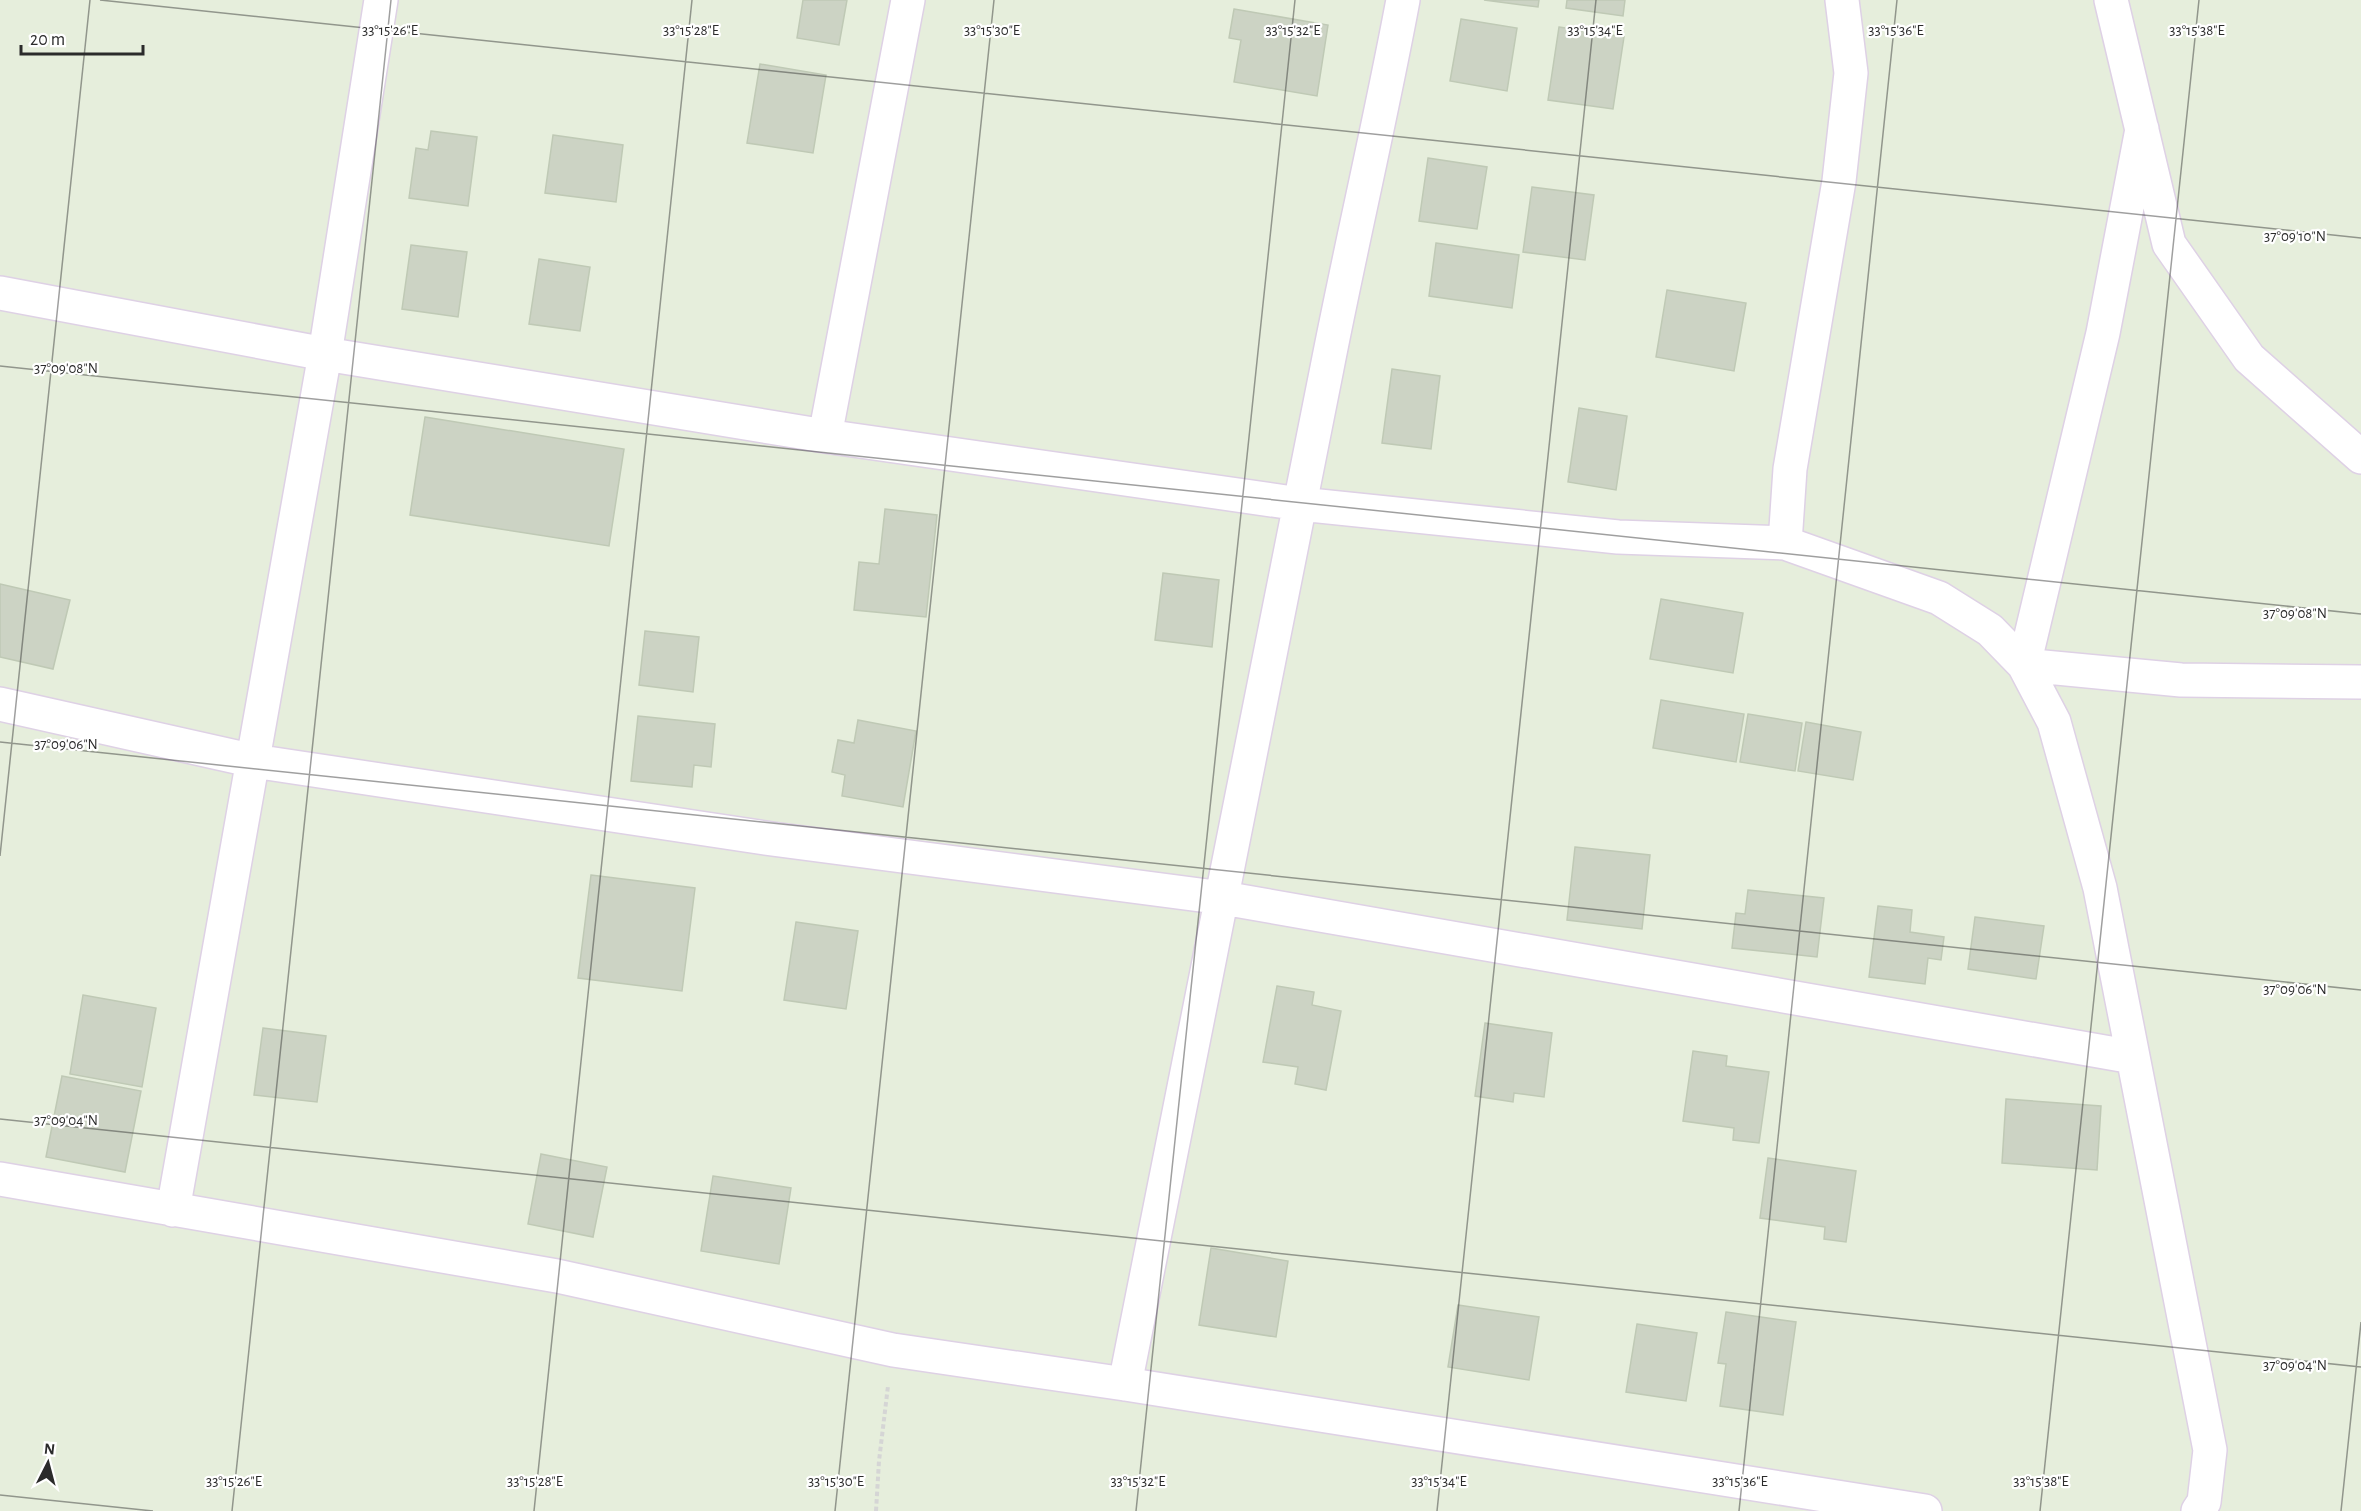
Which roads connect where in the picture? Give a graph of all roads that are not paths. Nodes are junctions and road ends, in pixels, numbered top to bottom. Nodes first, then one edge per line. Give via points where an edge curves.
1 (381, 0) edge
2 (908, 0) edge
3 (1403, 0) edge
4 (1842, 0) edge
5 (2117, 8) edge
6 (2142, 129) junction
7 (0, 293) edge
8 (325, 354) junction
9 (825, 436) junction
10 (2361, 457) edge
11 (1300, 504) junction
12 (1785, 543) junction
13 (2024, 665) junction
14 (2361, 682) edge
15 (0, 704) edge
16 (254, 761) junction
17 (1223, 898) junction
18 (2133, 1057) junction
19 (0, 1179) edge
20 (173, 1210) junction
21 (1125, 1384) junction
22 (1925, 1511) edge
23 (2198, 1511) edge

1 - 8 street
2 - 9 street
3 - 11 street
4 - 12 street via 1851,73 1839,181 1790,469
5 - 6 street
6 - 10 street via 2169,244 2249,358
6 - 13 street via 2103,333
7 - 8 street
8 - 9 street
8 - 16 street
9 - 11 street
11 - 12 street via 1618,537
11 - 17 street
12 - 13 street via 1939,598 1990,630
13 - 14 street via 2181,680
13 - 18 street via 2054,722 2097,877
15 - 16 street
16 - 17 street via 772,839
16 - 20 street
17 - 18 street
17 - 21 street
18 - 23 street via 2210,1450 2204,1502
19 - 20 street
20 - 21 street via 557,1276 893,1350
21 - 22 street

